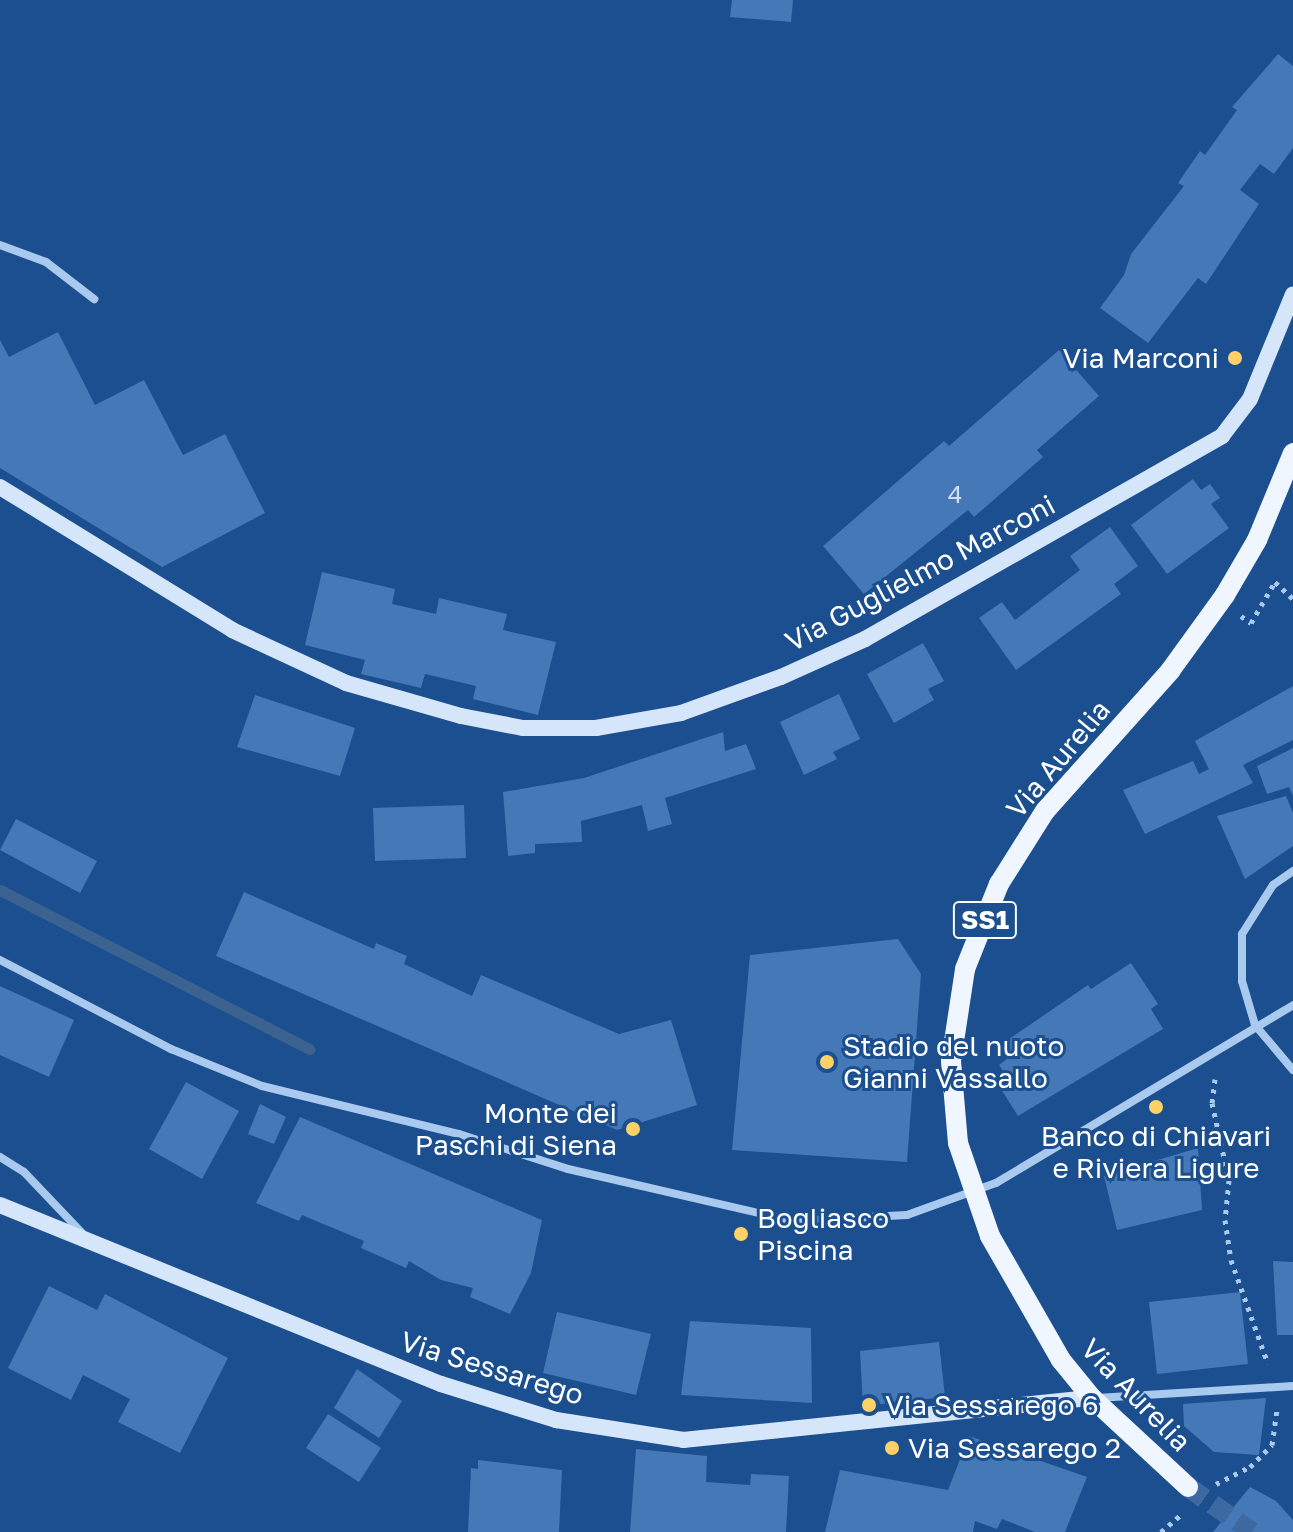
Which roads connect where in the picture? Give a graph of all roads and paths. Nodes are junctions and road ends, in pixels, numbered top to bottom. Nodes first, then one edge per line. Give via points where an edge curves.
1 (0, 245) edge
2 (1293, 294) edge
3 (94, 299) dead end
4 (1293, 453) edge
5 (0, 487) edge
6 (1293, 599) edge
7 (1221, 602) junction
8 (1293, 871) edge
9 (0, 960) edge
10 (1293, 1005) edge
11 (1255, 1025) junction
12 (1220, 1047) junction
13 (1293, 1070) edge
14 (0, 1157) edge
15 (0, 1205) edge
16 (92, 1244) junction
17 (1276, 1384) junction
18 (1293, 1386) edge
19 (1092, 1398) junction
20 (1188, 1487) tunnel mouth
21 (1210, 1489) dead end

1 - 3 street via 46,262
2 - 5 street, Via Guglielmo Marconi via 1250,399 1222,436 865,639 681,713 596,728 523,728 346,683 232,630
4 - 7 main road, Via Aurelia / SS1, bridge via 1257,540
6 - 7 path via 1275,582 1251,623
7 - 19 main road, Via Aurelia / SS1, bridge via 1170,671 1045,811 999,884 965,969 951,1061 958,1143 990,1236 1061,1360
8 - 11 street via 1273,885 1242,934 1242,981
9 - 12 street via 171,1049 262,1086 459,1134 568,1169 794,1221 907,1215 996,1183
10 - 11 street
11 - 12 street
11 - 13 street
12 - 17 path via 1212,1103 1229,1180 1229,1247
14 - 16 street via 24,1172
15 - 16 street, Via Sessarego
16 - 19 street, Via Sessarego via 441,1384 556,1420 683,1440
17 - 18 street
17 - 19 street
17 - 21 path via 1272,1445 1250,1467
19 - 20 main road, Via Aurelia / SS1

